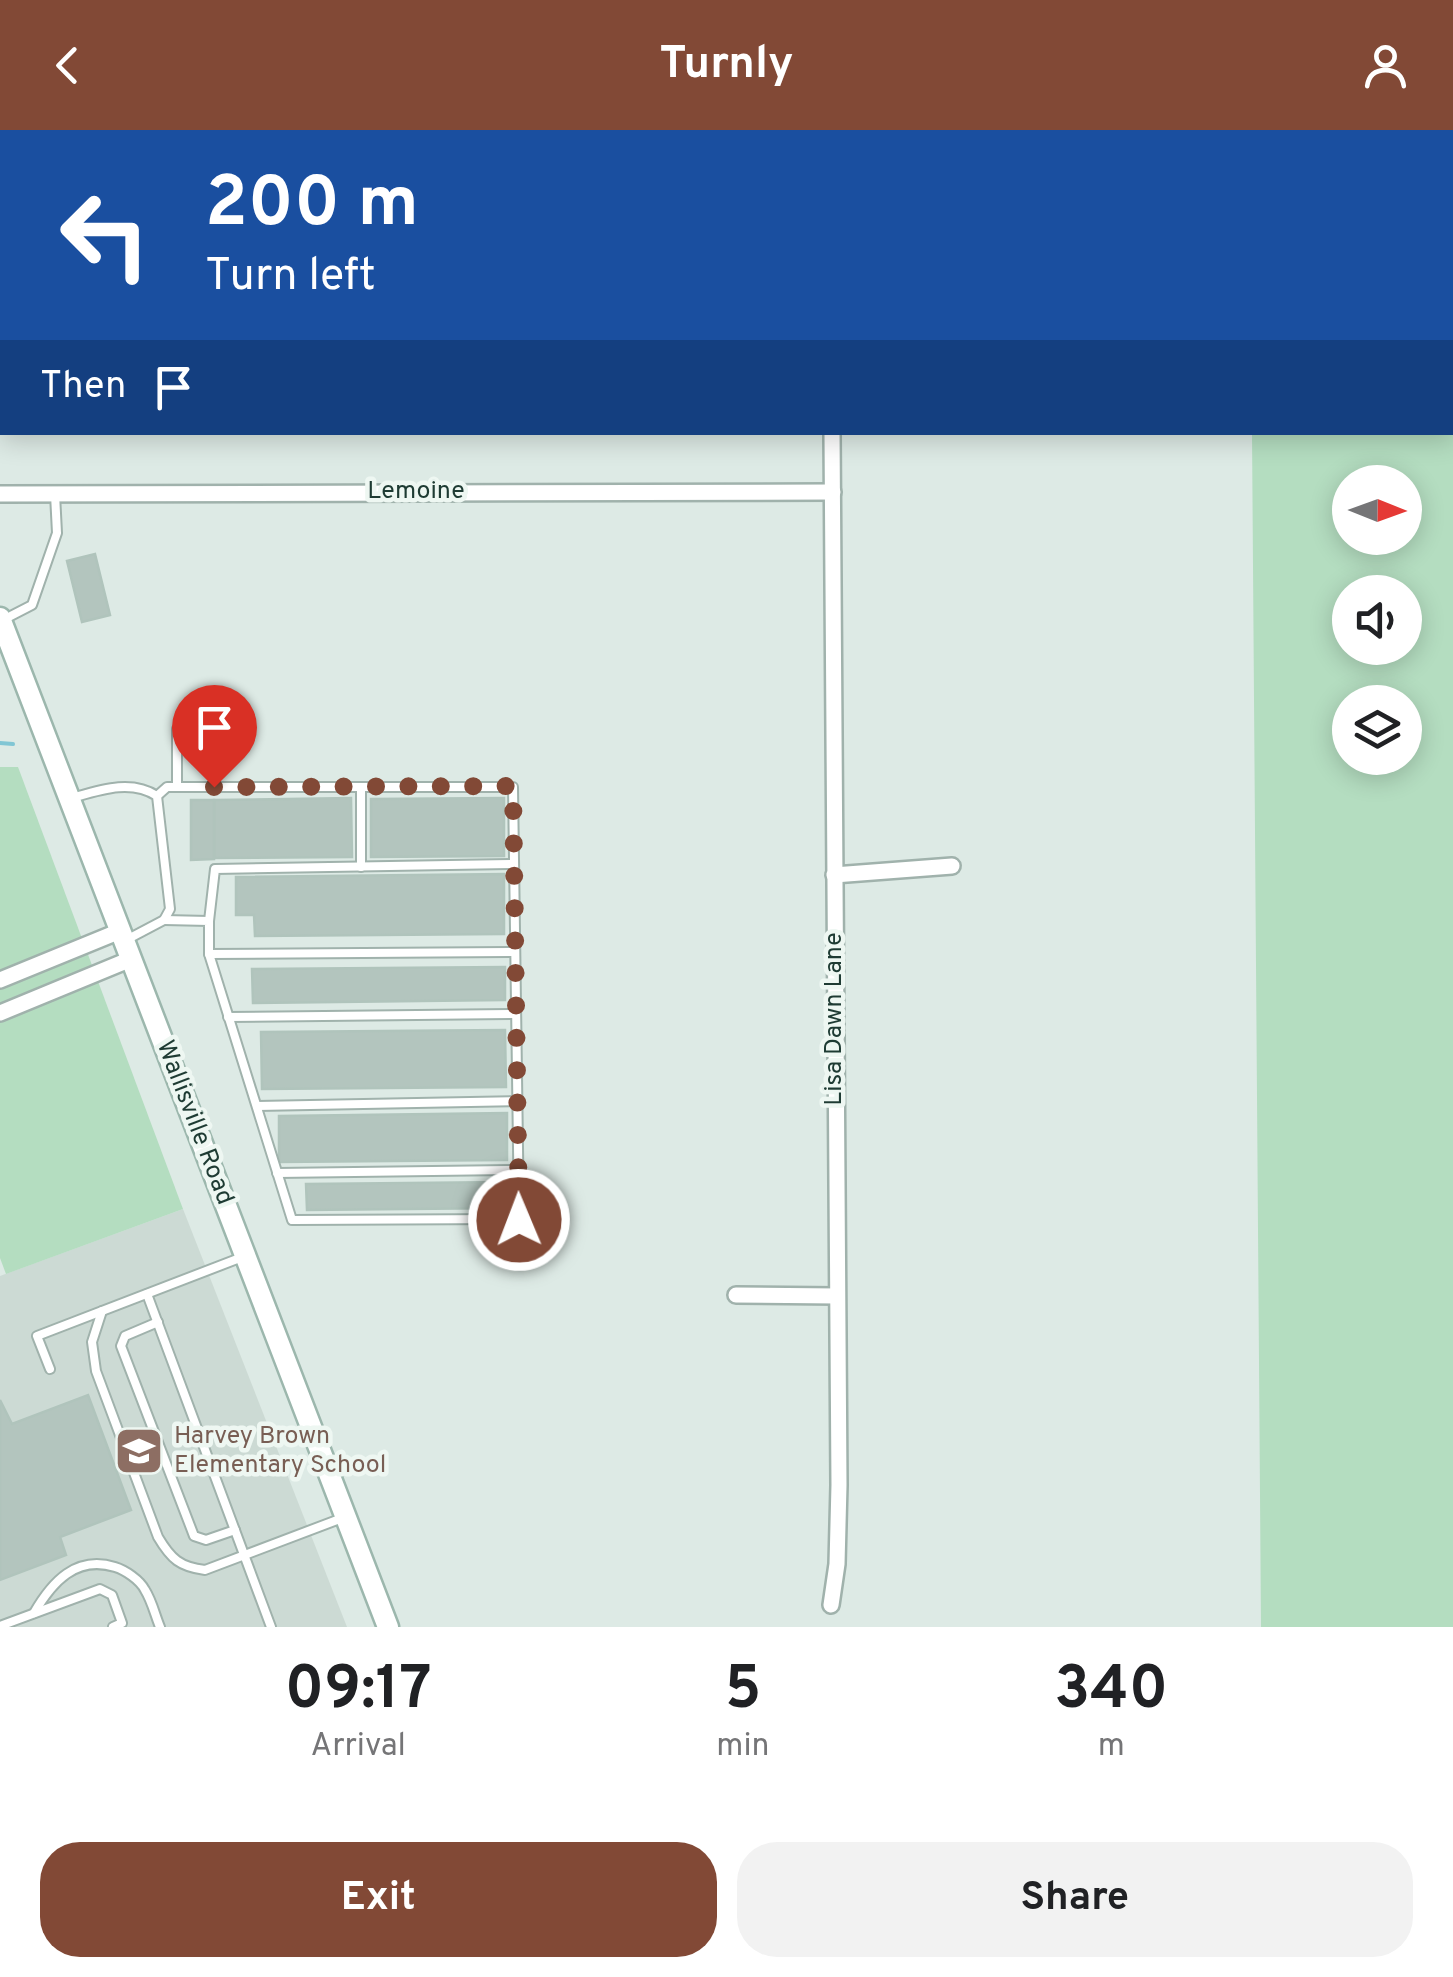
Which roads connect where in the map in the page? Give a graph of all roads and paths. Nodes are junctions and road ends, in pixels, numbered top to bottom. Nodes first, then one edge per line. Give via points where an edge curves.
1 (832, 435) edge
2 (832, 492) junction
3 (0, 494) edge
4 (55, 494) junction
5 (0, 619) edge
6 (177, 730) dead end
7 (361, 787) junction
8 (177, 788) junction
9 (157, 796) junction
10 (70, 799) junction
11 (514, 864) junction
12 (952, 866) dead end
13 (362, 867) junction
14 (834, 875) junction
15 (164, 920) junction
16 (208, 920) junction
17 (125, 944) junction
18 (515, 952) junction
19 (209, 954) junction
20 (0, 980) edge
21 (0, 1013) edge
22 (516, 1014) junction
23 (228, 1017) junction
24 (517, 1101) junction
25 (256, 1106) junction
26 (518, 1170) junction
27 (277, 1172) junction
28 (245, 1256) junction
29 (147, 1294) junction
30 (736, 1296) dead end
31 (837, 1296) junction
32 (102, 1311) junction
33 (158, 1322) junction
34 (50, 1369) dead end
35 (346, 1518) junction
36 (235, 1530) junction
37 (244, 1556) junction
38 (832, 1605) dead end
39 (34, 1613) junction
40 (0, 1626) edge
41 (112, 1627) edge
42 (160, 1627) edge
43 (270, 1627) edge
44 (388, 1627) edge

1 - 2 street, Lisa Dawn Lane
2 - 4 street, Lemoine
2 - 14 street, Lisa Dawn Lane
3 - 4 street, Lemoine
4 - 5 lane via 57,533 32,604
5 - 10 main road, Wallisville Road
6 - 8 lane
7 - 8 lane
7 - 11 lane via 513,786
7 - 13 lane
8 - 9 lane
9 - 10 lane via 143,787 106,788
9 - 15 lane via 170,909
10 - 17 main road, Wallisville Road
11 - 13 lane
11 - 18 lane
12 - 14 street
13 - 16 lane via 215,870
14 - 31 street, Lisa Dawn Lane
15 - 16 lane
15 - 17 lane
16 - 19 lane
17 - 20 street
17 - 21 street
17 - 28 main road, Wallisville Road
18 - 19 lane
18 - 22 lane
19 - 23 lane
22 - 23 lane
22 - 24 lane
23 - 25 lane
24 - 25 lane
24 - 26 lane
25 - 27 lane
26 - 27 lane
26 - 27 lane via 519,1220 292,1220
28 - 29 lane
28 - 35 main road, Wallisville Road
29 - 32 lane
29 - 33 lane
30 - 31 street
31 - 38 street, Lisa Dawn Lane via 839,1485
32 - 34 lane via 37,1336
32 - 37 lane via 92,1342 96,1371 158,1537 185,1568 205,1570
33 - 36 lane
33 - 36 lane via 125,1336 121,1346 194,1536 206,1540
35 - 37 lane
35 - 44 main road, Wallisville Road
36 - 37 lane
37 - 43 lane
39 - 40 lane
39 - 41 lane via 105,1590 122,1623
39 - 42 lane via 66,1573 102,1563 144,1587

